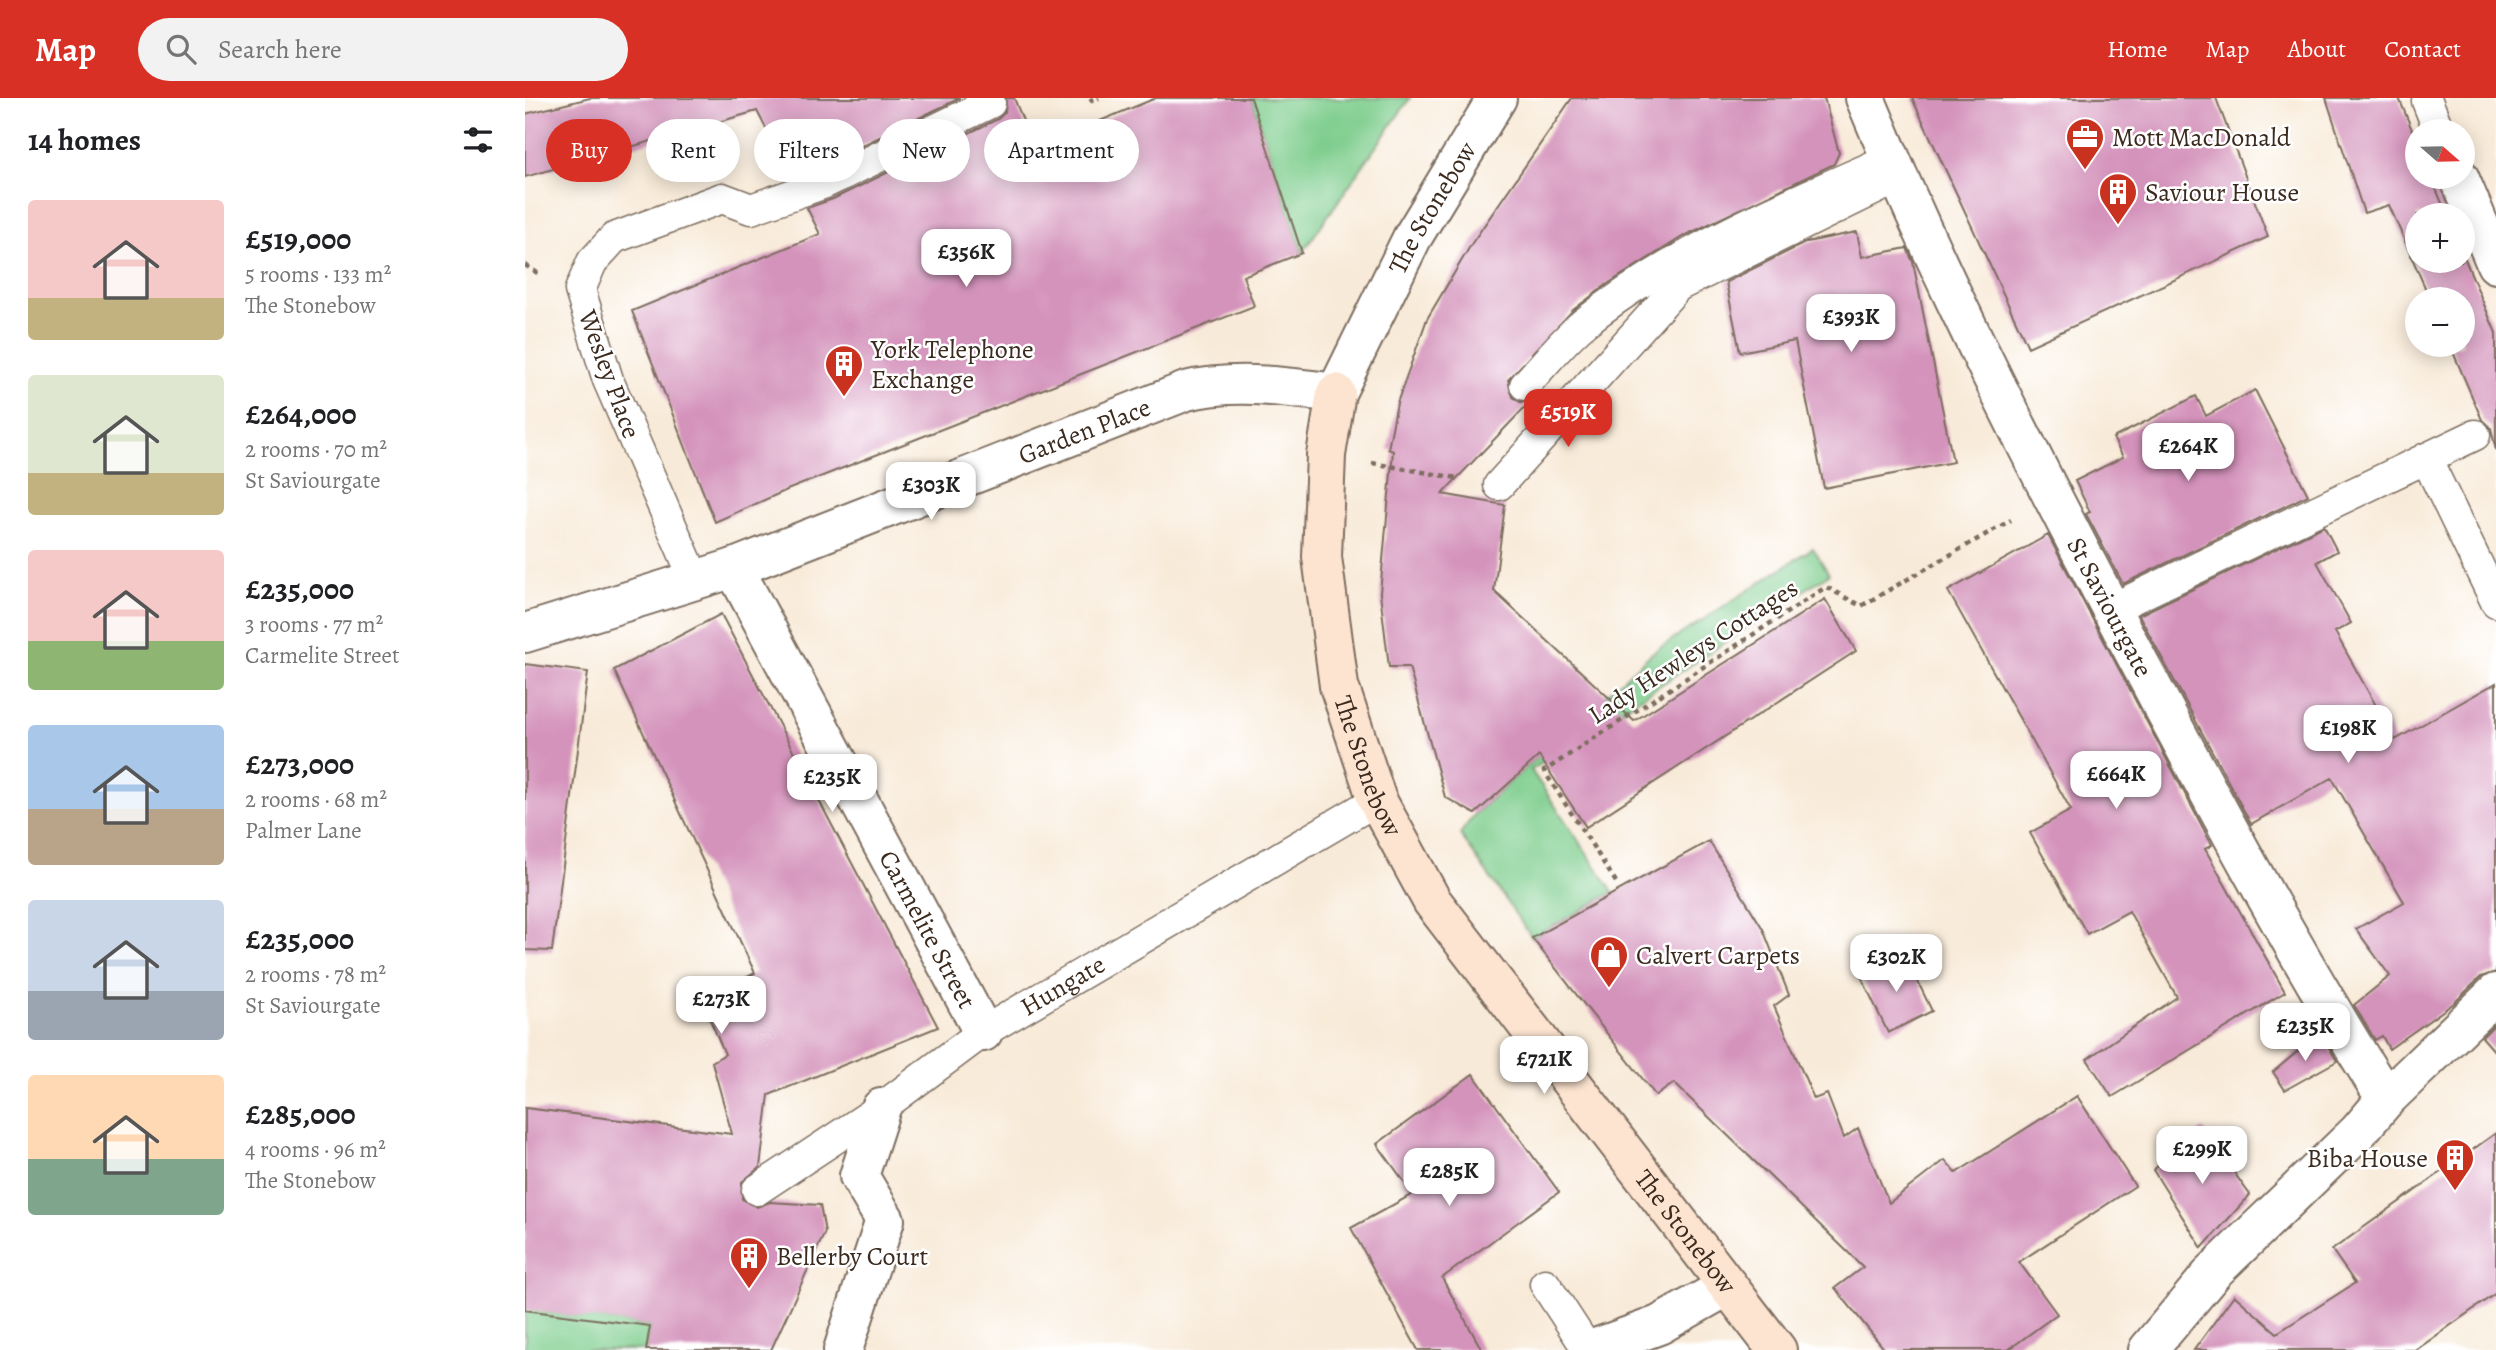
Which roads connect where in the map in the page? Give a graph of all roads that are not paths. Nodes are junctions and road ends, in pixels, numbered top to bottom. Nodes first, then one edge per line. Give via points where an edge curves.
1 (1497, 98) edge
2 (1865, 98) edge
3 (2427, 100) dead end
4 (990, 103) dead end
5 (2434, 119) edge
6 (1894, 169) junction
7 (2467, 189) edge
8 (2487, 221) edge
9 (2496, 264) edge
10 (1525, 385) dead end
11 (1336, 393) junction
12 (2475, 435) dead end
13 (2425, 458) junction
14 (1499, 485) road end
15 (734, 568) junction
16 (695, 580) junction
17 (2496, 602) edge
18 (2112, 610) junction
19 (525, 633) edge
20 (1377, 800) junction
21 (2496, 993) edge
22 (983, 1032) junction
23 (2386, 1099) junction
24 (881, 1108) junction
25 (757, 1189) dead end
26 (1545, 1284) dead end
27 (1728, 1286) junction
28 (843, 1350) edge
29 (1589, 1350) edge
30 (1777, 1350) edge
31 (2148, 1350) edge

1 - 11 street, The Stonebow via 1412,238
2 - 6 street, St Saviourgate
3 - 5 lane
4 - 16 lane, Wesley Place via 825,183 751,209 722,198 614,239 592,262 580,290 608,380
6 - 10 lane via 1815,192 1667,265 1583,324
6 - 14 lane via 1678,286
6 - 18 street, St Saviourgate via 2051,496
7 - 8 street
8 - 9 street
11 - 15 street, Garden Place via 1255,384 1186,391
11 - 20 street, The Stonebow via 1326,455 1322,557 1339,686
12 - 13 lane
13 - 17 lane
13 - 18 lane
15 - 16 street, Garden Place
15 - 22 street, Carmelite Street
16 - 19 street, Garden Place
18 - 23 street, St Saviourgate via 2211,801 2326,1005
20 - 22 lane, Hungate
20 - 27 street, The Stonebow via 1432,901
21 - 23 street
22 - 24 lane, Hungate
23 - 31 street via 2358,1132 2215,1270
24 - 25 lane, Hungate
24 - 28 street via 859,1176 885,1220
26 - 29 lane
27 - 29 street via 1659,1325
27 - 30 street, The Stonebow

